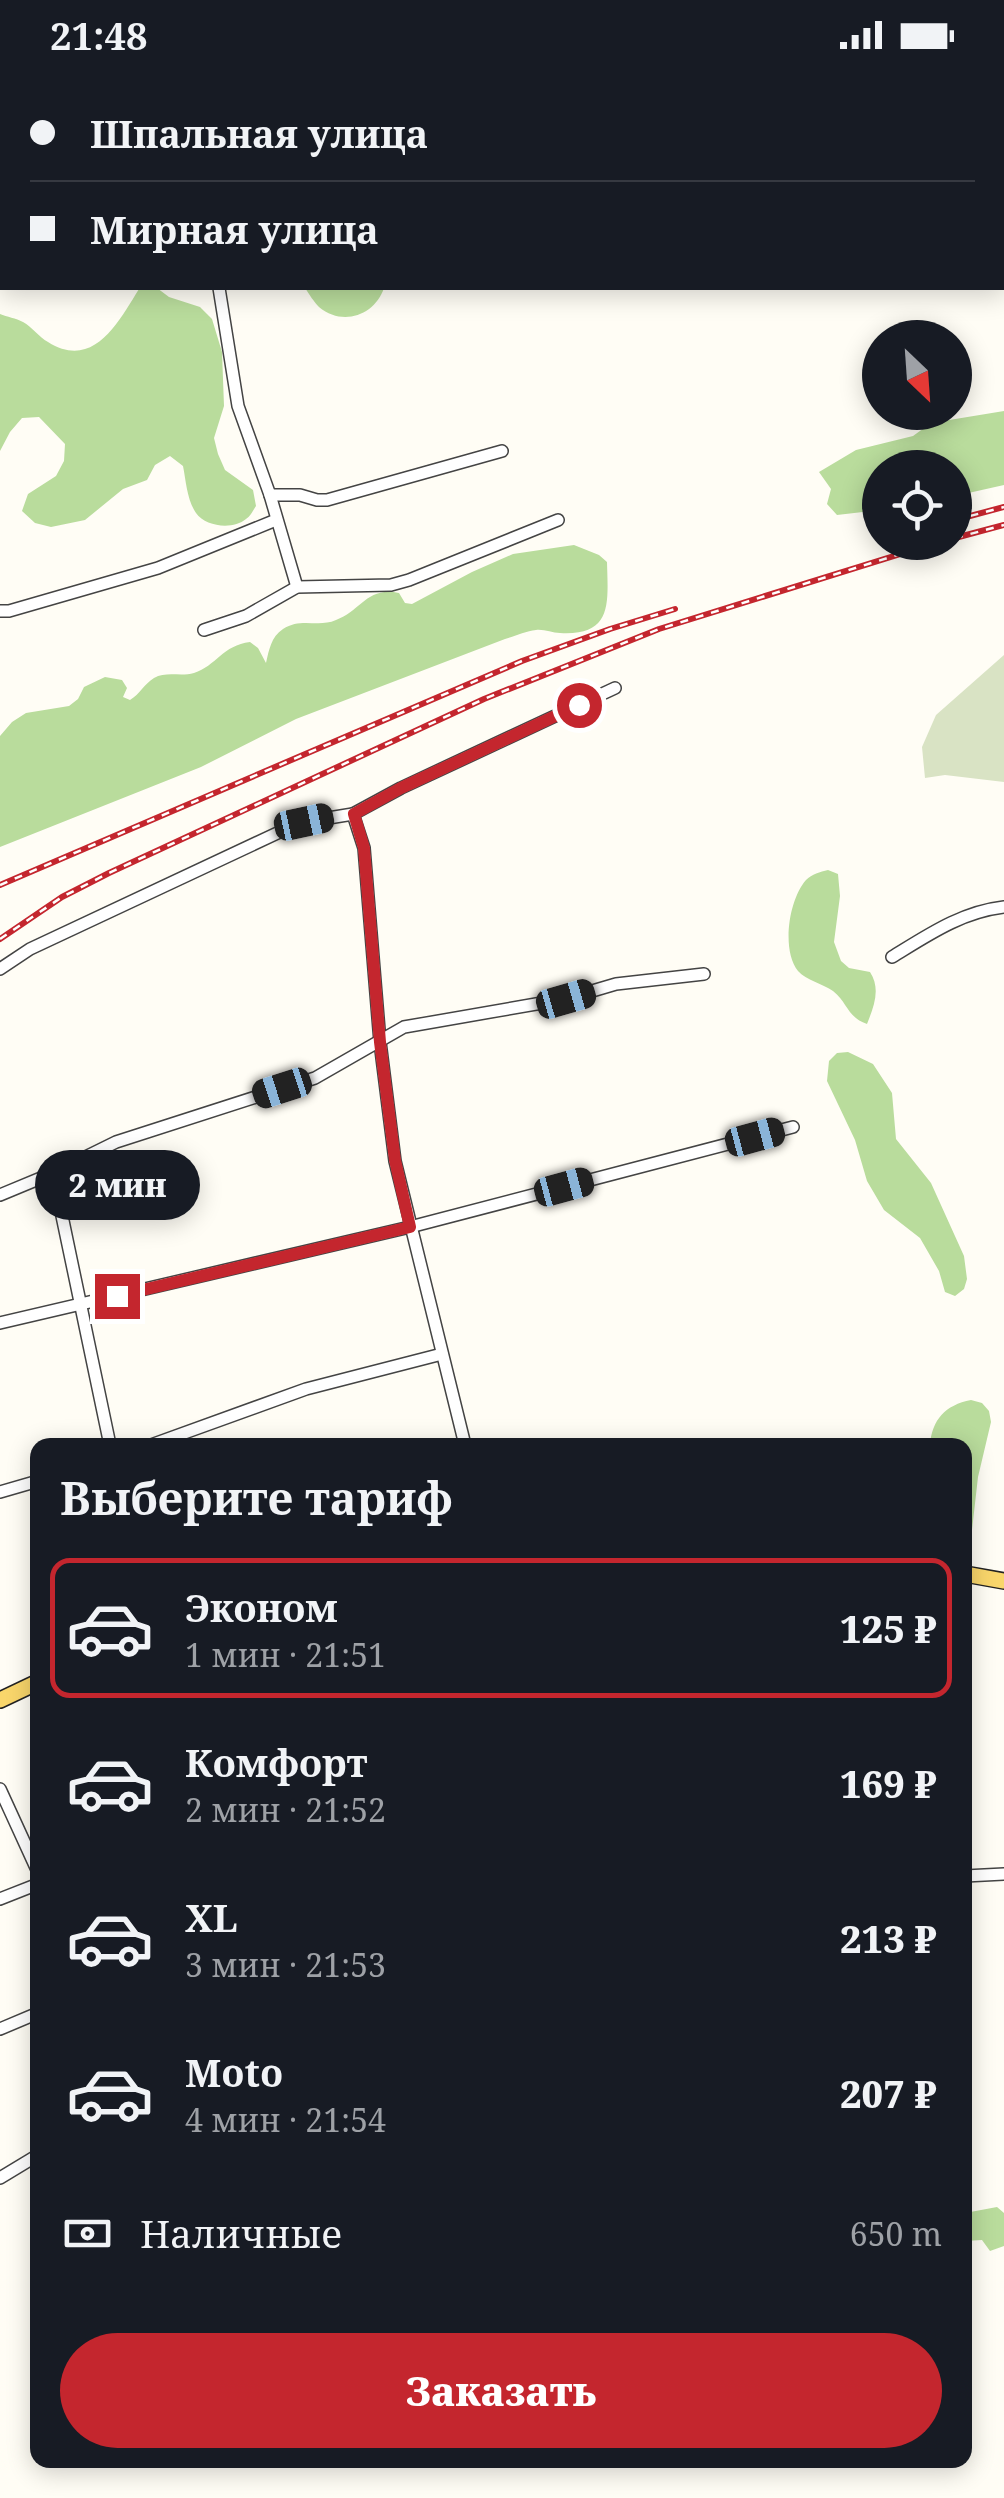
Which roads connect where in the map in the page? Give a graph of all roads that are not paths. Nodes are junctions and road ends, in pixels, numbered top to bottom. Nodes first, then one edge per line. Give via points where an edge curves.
1 (219, 290) edge
2 (502, 451) dead end
3 (270, 495) junction
4 (276, 520) junction
5 (558, 520) dead end
6 (297, 587) junction
7 (0, 611) edge
8 (204, 630) dead end
9 (615, 688) dead end
10 (354, 814) junction
11 (1004, 907) edge
12 (892, 957) dead end
13 (0, 969) edge
14 (704, 974) dead end
15 (380, 1042) junction
16 (794, 1127) dead end
17 (53, 1173) junction
18 (0, 1195) edge
19 (410, 1227) junction
20 (80, 1304) junction
21 (0, 1323) edge
22 (442, 1354) junction
23 (109, 1438) edge
24 (170, 1438) edge
25 (462, 1438) edge
26 (30, 1483) edge
27 (0, 1492) edge
28 (972, 1575) edge
29 (1004, 1581) edge
30 (30, 1686) edge
31 (0, 1700) edge
32 (0, 1789) edge
33 (30, 1855) edge
34 (1004, 1874) edge
35 (972, 1876) edge
36 (30, 1887) edge
37 (0, 1899) edge
38 (30, 2016) edge
39 (0, 2029) edge
40 (30, 2160) edge
41 (0, 2178) edge

1 - 3 street via 238,406
2 - 3 street via 327,500
3 - 4 street
4 - 6 street
4 - 7 street via 158,568
5 - 6 street via 391,585
6 - 8 street
9 - 10 street
10 - 13 street via 286,829
10 - 15 street via 364,848
11 - 12 street via 945,924
14 - 15 street via 616,984 404,1027
15 - 17 street via 315,1078 116,1142
15 - 19 street
16 - 19 street
17 - 18 street
17 - 20 street
19 - 20 street
19 - 22 street
20 - 21 street
20 - 23 street
22 - 24 street via 306,1389
22 - 25 street
26 - 27 street
28 - 29 main road
30 - 31 main road
32 - 33 street
34 - 35 street
36 - 37 street
38 - 39 street
40 - 41 street

